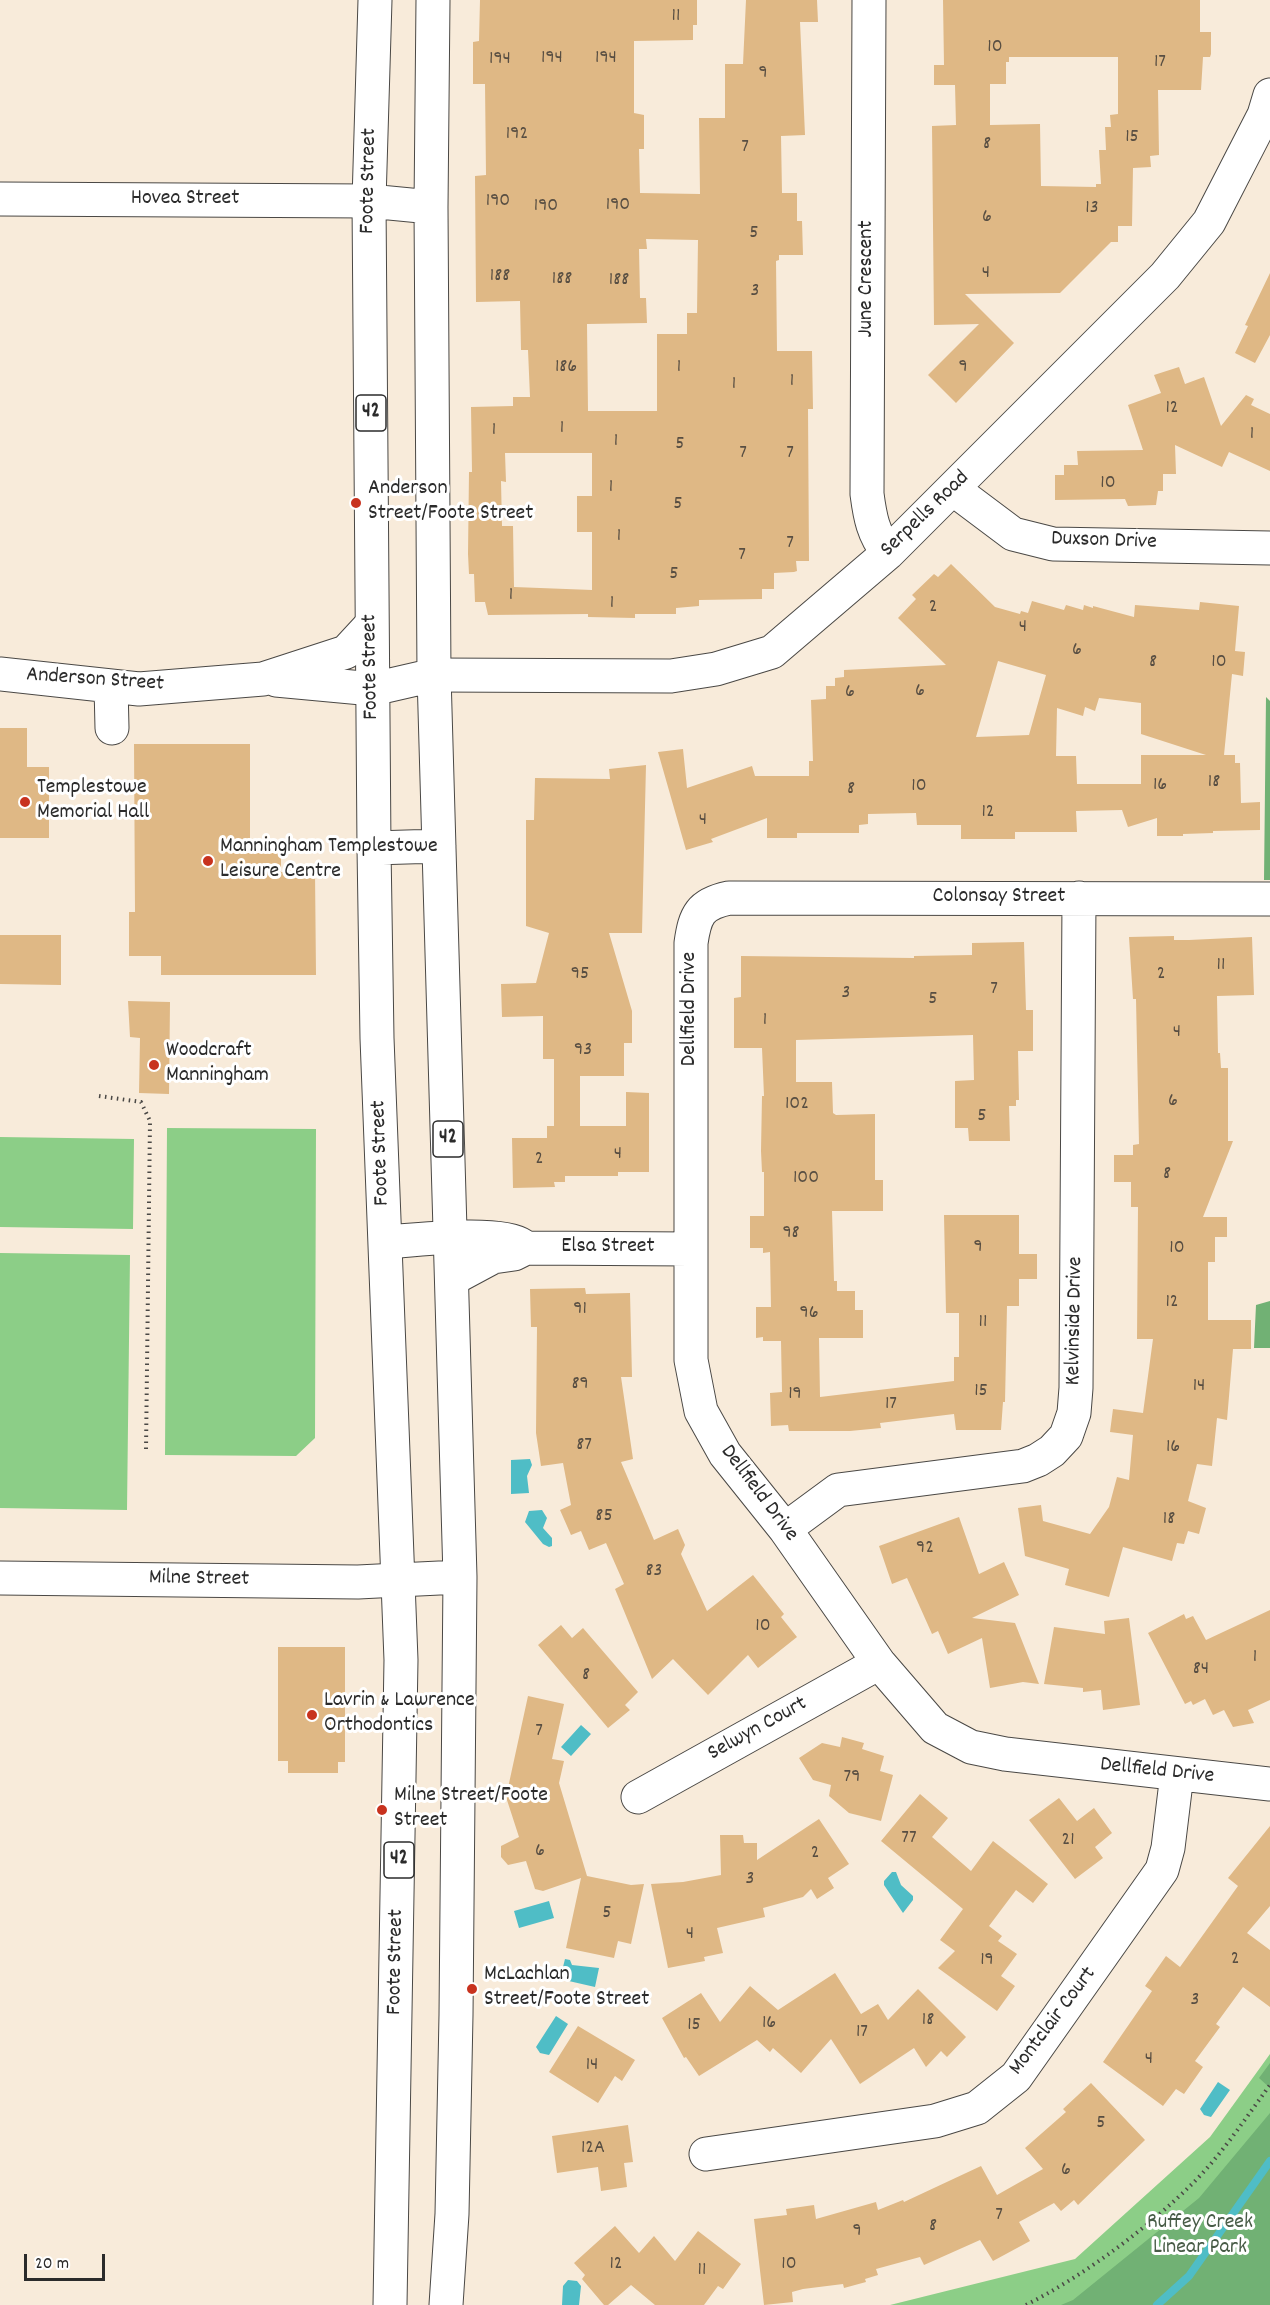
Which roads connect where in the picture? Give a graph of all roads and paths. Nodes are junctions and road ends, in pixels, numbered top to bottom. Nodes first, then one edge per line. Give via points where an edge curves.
1 (375, 0) edge
2 (434, 0) edge
3 (869, 0) edge
4 (1270, 96) edge
5 (0, 199) edge
6 (369, 201) junction
7 (431, 207) junction
8 (953, 489) junction
9 (1270, 548) edge
10 (888, 553) junction
11 (371, 625) junction
12 (0, 674) edge
13 (434, 675) junction
14 (263, 679) junction
15 (111, 686) junction
16 (373, 689) junction
17 (112, 728) dead end
18 (439, 846) junction
19 (374, 848) junction
20 (729, 898) joint
21 (1079, 898) junction
22 (1270, 899) edge
23 (99, 1096) dead end
24 (451, 1236) junction
25 (386, 1242) junction
26 (526, 1248) junction
27 (690, 1249) junction
28 (452, 1279) junction
29 (146, 1450) dead end
30 (784, 1529) junction
31 (460, 1577) junction
32 (0, 1578) edge
33 (398, 1580) junction
34 (879, 1663) junction
35 (1177, 1774) junction
36 (1270, 1784) edge
37 (638, 1797) dead end
38 (1270, 2085) edge
39 (706, 2154) dead end
40 (390, 2305) edge
41 (446, 2305) edge
42 (1026, 2305) edge

1 - 6 street, Foote Street / 42
2 - 7 street, 42
3 - 10 street, June Crescent via 867,494 876,538
4 - 8 street, Serpells Road via 1264,115 1202,231 1165,276
5 - 6 street, Hovea Street
6 - 7 street, Hovea Street
6 - 11 street, Foote Street / 42
7 - 13 street, 42
8 - 9 street, Duxson Drive via 1013,534 1053,543
8 - 10 street, Serpells Road
10 - 13 street, Serpells Road via 772,652 716,669 671,676
11 - 14 street, Anderson Street via 346,652
11 - 16 street, Foote Street / 42
12 - 15 street, Anderson Street
13 - 16 street, Serpells Road
13 - 18 street, 42
14 - 15 street, Anderson Street via 139,689
14 - 16 street, Anderson Street
15 - 17 street
16 - 19 street, Foote Street / 42
18 - 19 street
18 - 24 street, 42
19 - 25 street, Foote Street / 42
20 - 21 street, Colonsay Street
20 - 27 street, Dellfield Drive via 700,911 691,943
21 - 22 street, Colonsay Street
21 - 30 street, Kelvinside Drive via 1076,1388 1074,1413 1066,1436 1052,1451 1023,1466 838,1490
23 - 29 path via 141,1102 150,1121
24 - 25 street, Elsa Street
24 - 26 street, Elsa Street via 517,1241
24 - 28 street, 42
25 - 33 street, Foote Street / 42
26 - 27 street, Elsa Street
26 - 28 street, Elsa Street via 493,1257
27 - 30 street, Dellfield Drive via 691,1360 700,1411 725,1454
28 - 31 street, 42
30 - 34 street, Dellfield Drive
31 - 33 street, Milne Street
31 - 41 street, 42 via 456,2027
32 - 33 street, Milne Street
33 - 40 street, Foote Street / 42 via 400,1728
34 - 35 street, Dellfield Drive via 935,1728 971,1747
34 - 37 street, Selwyn Court
35 - 36 street, Dellfield Drive
35 - 39 street, Montclair Court via 1162,1870 1016,2077 978,2108 935,2121
38 - 42 path via 1191,2185 1143,2228 1052,2292

